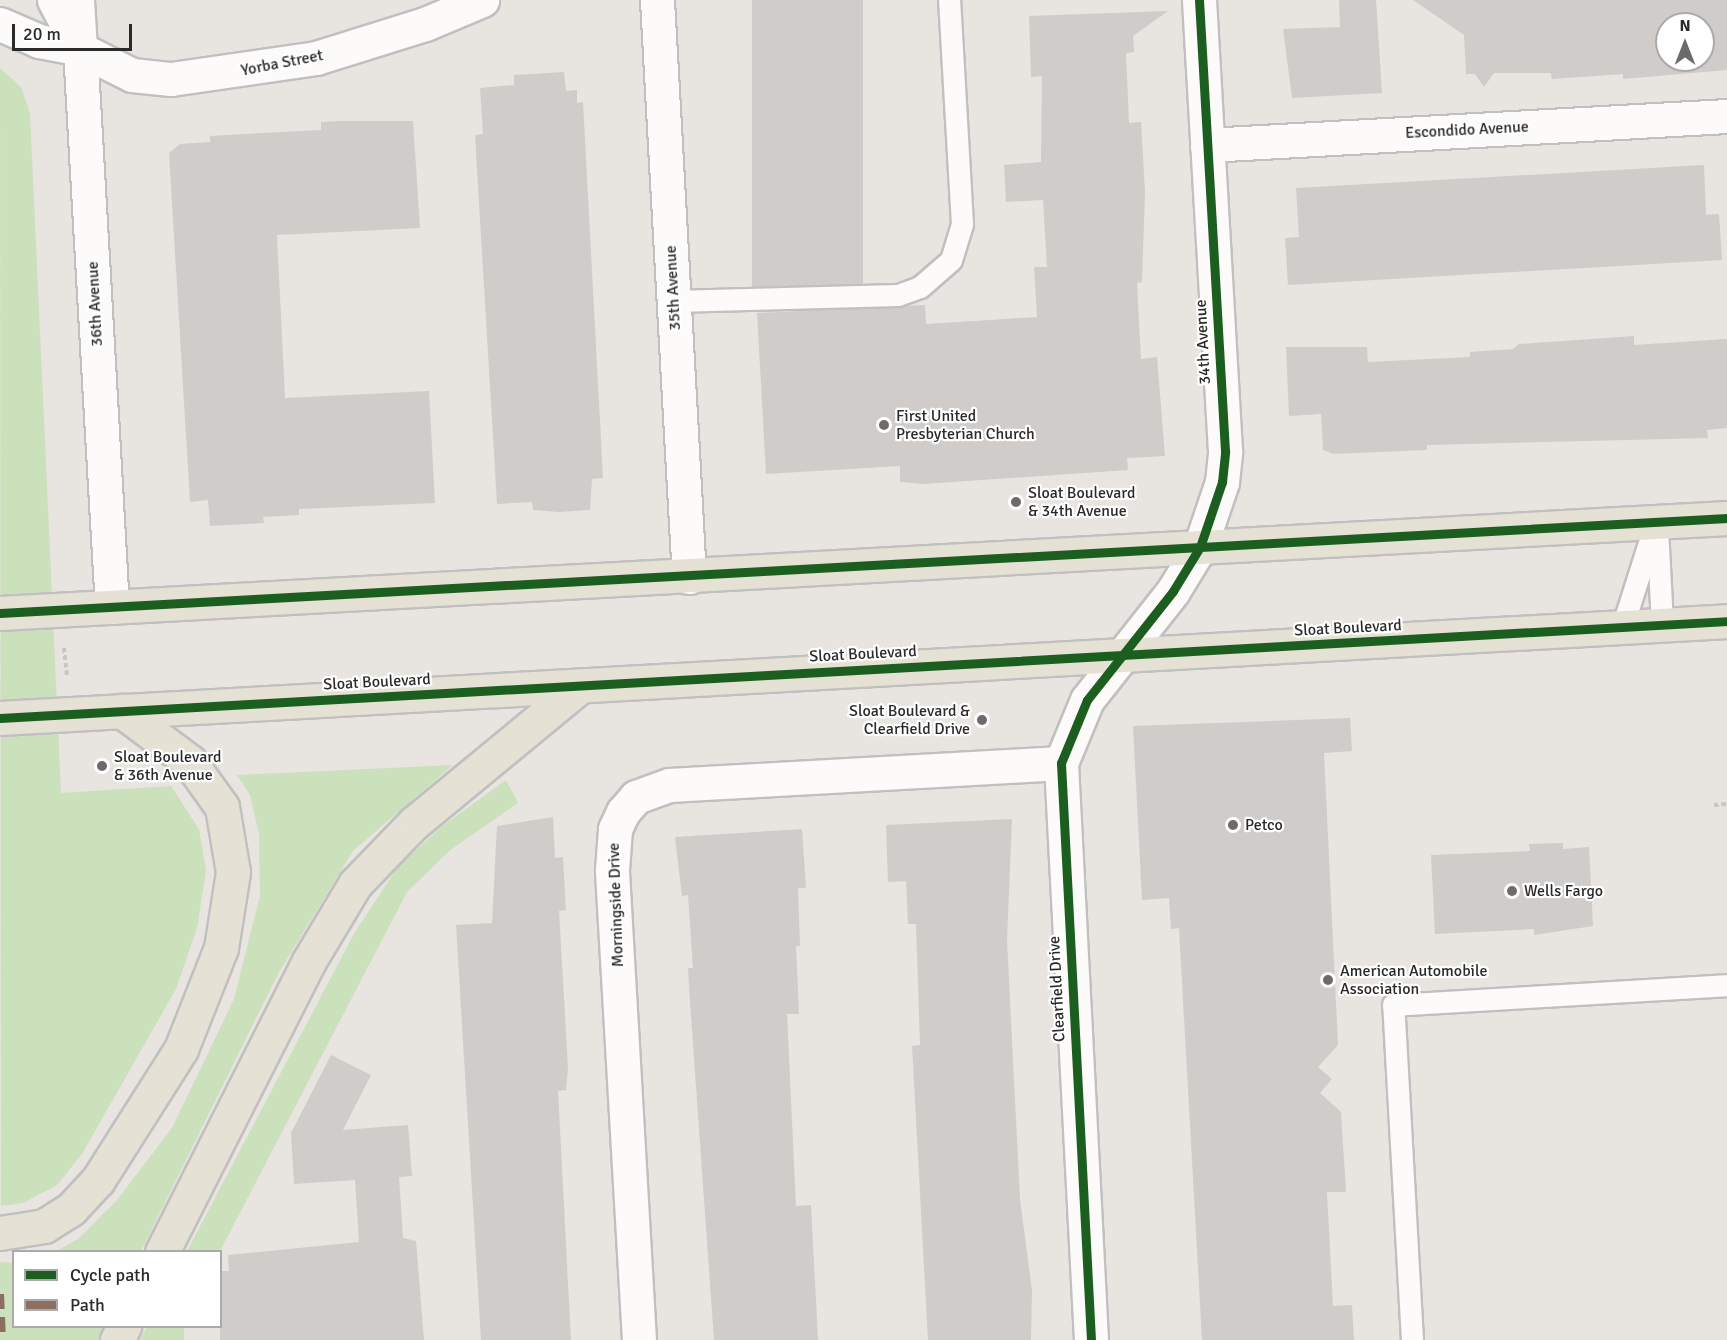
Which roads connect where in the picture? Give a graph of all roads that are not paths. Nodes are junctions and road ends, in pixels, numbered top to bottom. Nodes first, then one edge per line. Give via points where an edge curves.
1 (54, 0) edge
2 (77, 0) edge
3 (482, 0) edge
4 (657, 0) edge
5 (949, 0) edge
6 (1199, 0) edge
7 (0, 24) edge
8 (80, 49) junction
9 (1727, 116) edge
10 (1207, 145) junction
11 (673, 301) junction
12 (1727, 518) edge
13 (1656, 521) junction
14 (1200, 547) junction
15 (689, 577) junction
16 (112, 608) junction
17 (0, 613) edge
18 (1727, 621) edge
19 (1662, 626) junction
20 (1622, 628) junction
21 (1124, 655) junction
22 (580, 686) junction
23 (122, 711) junction
24 (0, 718) edge
25 (1061, 763) junction
26 (1727, 985) edge
27 (0, 1233) edge
28 (163, 1250) edge
29 (639, 1340) edge
30 (1091, 1340) edge
31 (1412, 1340) edge

1 - 8 street
2 - 8 street, 36th Avenue
3 - 8 street, Yorba Street via 368,44 215,75 171,79 132,75
4 - 11 street, 35th Avenue
5 - 11 lane via 962,224 951,260 920,287 898,295
6 - 10 street, 34th Avenue
7 - 8 street, Yorba Street via 39,41
8 - 16 street, 36th Avenue
9 - 10 street, Escondido Avenue
10 - 14 street, 34th Avenue via 1225,451 1215,513
11 - 15 street, 35th Avenue
12 - 13 main road
13 - 14 main road
13 - 19 lane
13 - 20 lane
14 - 15 main road
14 - 21 street, 34th Avenue
15 - 16 main road
16 - 17 main road
18 - 19 main road, Sloat Boulevard
19 - 20 main road, Sloat Boulevard
20 - 21 main road, Sloat Boulevard
21 - 22 main road, Sloat Boulevard
21 - 25 street, Clearfield Drive via 1087,700
22 - 23 main road, Sloat Boulevard
22 - 28 main road via 414,823 355,884 309,961
23 - 24 main road, Sloat Boulevard
23 - 27 main road via 189,760 222,807 233,872 221,948 181,1049 150,1106 98,1180 71,1209 44,1226
25 - 29 street, Morningside Drive via 669,785 636,797 624,812 615,829 612,870
25 - 30 street, Clearfield Drive
26 - 31 lane via 1393,1005

